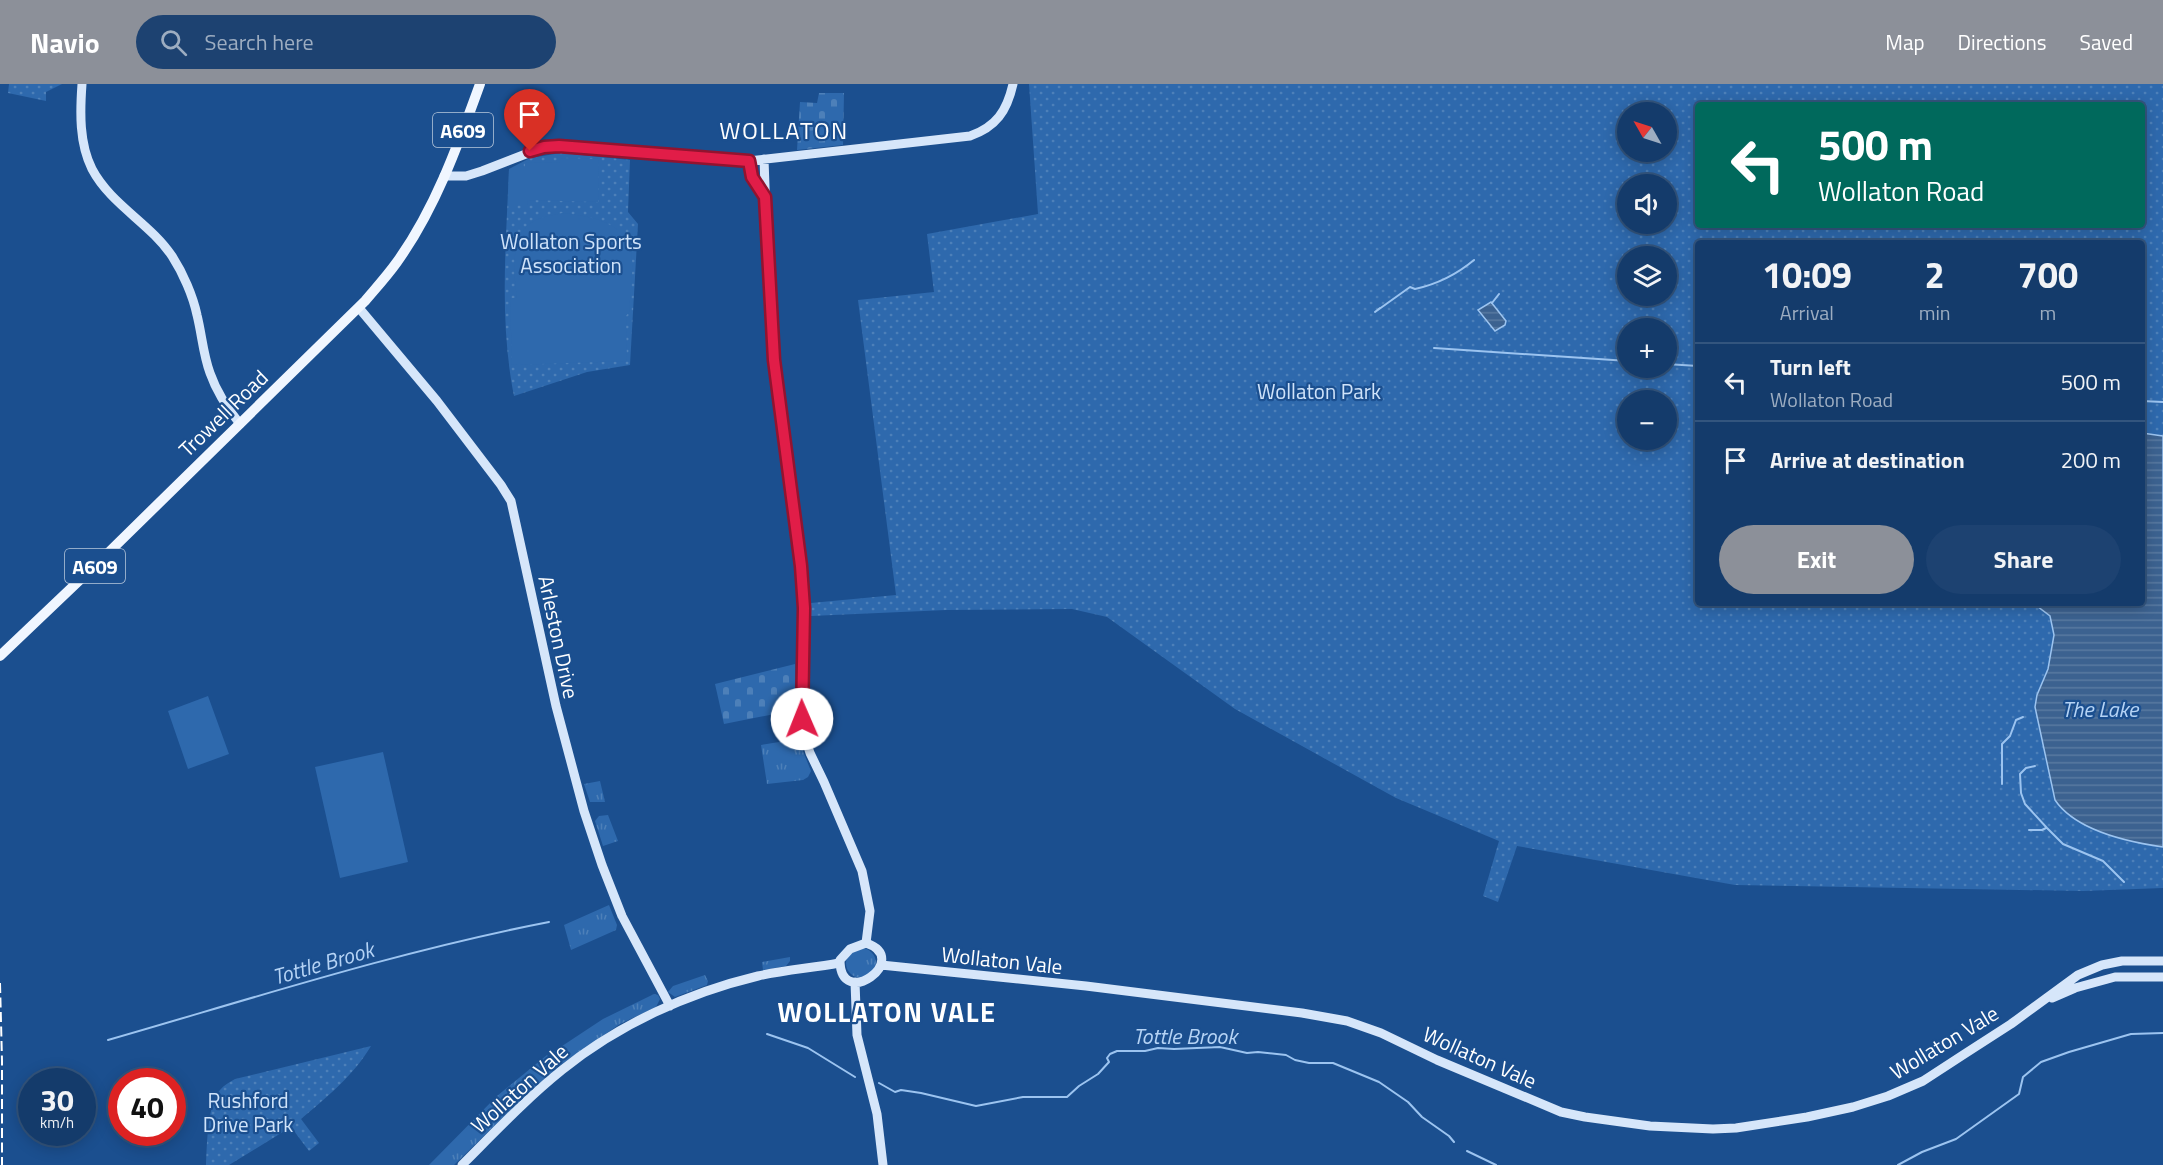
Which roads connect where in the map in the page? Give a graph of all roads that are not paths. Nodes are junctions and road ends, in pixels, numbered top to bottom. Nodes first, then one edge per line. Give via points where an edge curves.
1 (82, 84) edge
2 (480, 84) edge
3 (1014, 84) edge
4 (764, 159) junction
5 (749, 161) junction
6 (444, 176) junction
7 (765, 197) junction
8 (359, 308) junction
9 (240, 424) junction
10 (2, 654) edge
11 (866, 943) junction
12 (2163, 961) edge
13 (839, 963) junction
14 (881, 965) junction
15 (2163, 977) edge
16 (855, 982) junction
17 (2039, 1004) junction
18 (670, 1006) junction
19 (462, 1165) edge
20 (883, 1165) edge

1 - 9 street via 82,136 91,168 111,196 173,257 195,306 210,375 224,404
2 - 6 main road, A609
3 - 4 street via 999,117 984,131 970,136
4 - 5 street
4 - 7 street
5 - 6 street via 559,146 530,151 466,176
5 - 7 street via 752,177
6 - 8 main road, Trowell Road / A609 via 398,261
7 - 11 street via 774,360 804,608 803,732 862,871 870,911
8 - 9 main road, Trowell Road / A609
8 - 18 street, Arleston Drive via 437,401 511,501 557,713 586,819 622,916
9 - 10 main road, Trowell Road / A609
11 - 13 street via 850,949
11 - 14 street via 877,950
12 - 17 street, Wollaton Vale via 2102,965 2070,979
13 - 16 street via 844,975
13 - 18 street, Wollaton Vale via 756,976
14 - 16 street via 872,978
14 - 17 street, Wollaton Vale via 1094,987 1336,1019 1381,1033 1561,1112 1650,1126 1713,1129 1807,1117 1888,1096 1923,1081
15 - 17 street, Wollaton Vale via 2115,977 2074,988
16 - 20 street via 857,1035 877,1113
18 - 19 street, Wollaton Vale via 615,1033 561,1071

